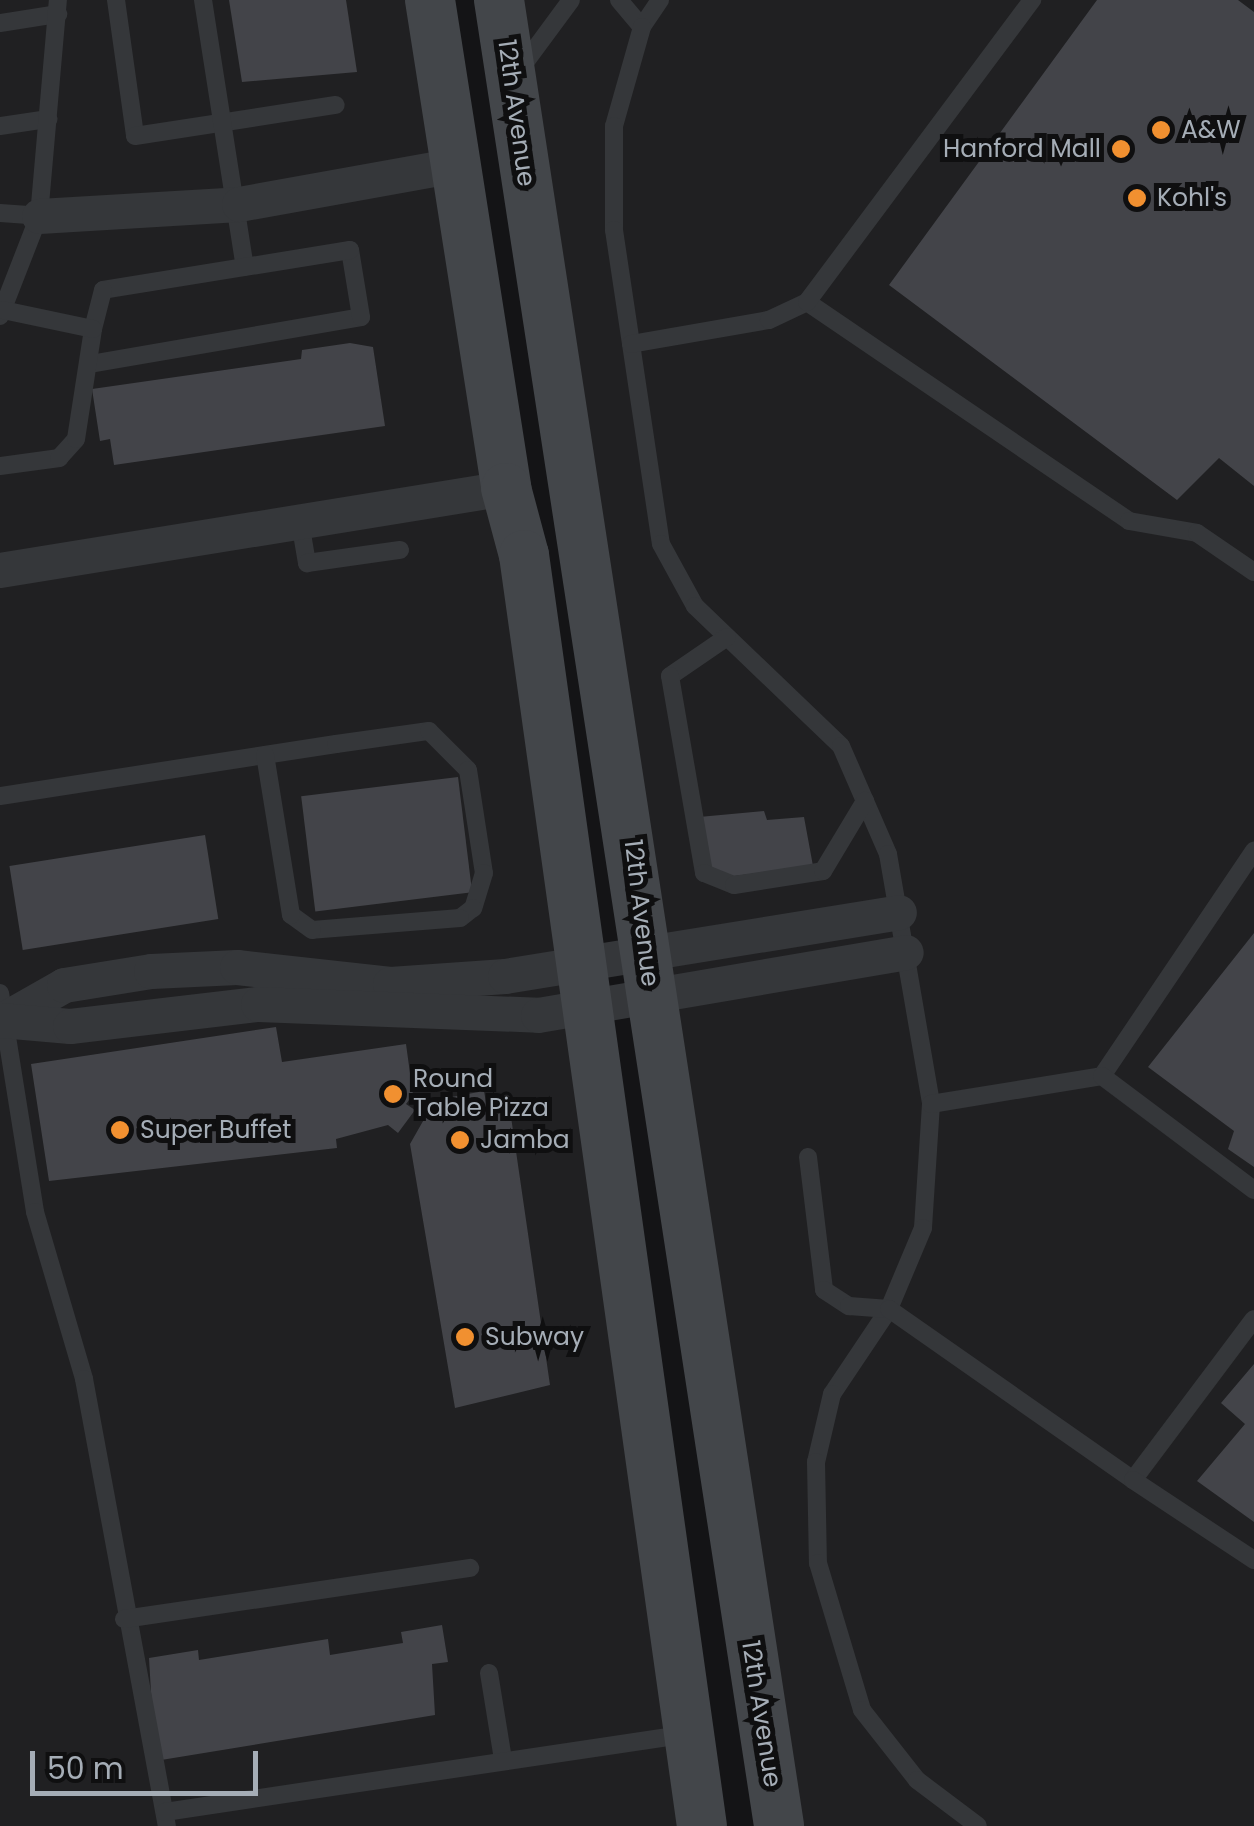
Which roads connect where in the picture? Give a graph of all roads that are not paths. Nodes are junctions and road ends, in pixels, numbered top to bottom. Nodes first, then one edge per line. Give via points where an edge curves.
1 (116, 0) edge
2 (203, 0) edge
3 (430, 0) edge
4 (499, 0) edge
5 (571, 0) edge
6 (619, 0) edge
7 (660, 0) edge
8 (1032, 0) edge
9 (58, 7) edge
10 (0, 23) edge
11 (642, 27) junction
12 (510, 82) junction
13 (336, 105) dead end
14 (48, 119) junction
15 (221, 124) junction
16 (0, 126) edge
17 (456, 164) junction
18 (239, 204) junction
19 (0, 212) edge
20 (40, 216) junction
21 (244, 266) junction
22 (808, 302) junction
23 (2, 314) edge
24 (93, 329) junction
25 (632, 344) junction
26 (90, 364) junction
27 (0, 466) edge
28 (506, 488) junction
29 (300, 522) junction
30 (400, 550) dead end
31 (0, 570) edge
32 (1254, 572) edge
33 (727, 637) junction
34 (265, 755) junction
35 (0, 796) edge
36 (865, 801) junction
37 (1254, 851) edge
38 (900, 912) junction
39 (906, 952) junction
40 (581, 958) junction
41 (651, 972) junction
42 (582, 1009) junction
43 (1, 1010) edge
44 (1102, 1076) junction
45 (931, 1104) junction
46 (808, 1157) dead end
47 (1254, 1190) edge
48 (889, 1309) junction
49 (1254, 1319) edge
50 (1132, 1480) junction
51 (1254, 1560) edge
52 (470, 1568) dead end
53 (124, 1620) junction
54 (489, 1673) dead end
55 (690, 1734) junction
56 (503, 1759) junction
57 (166, 1819) edge
58 (702, 1826) edge
59 (779, 1826) edge
60 (978, 1826) edge

1 - 15 lane via 135,136
2 - 15 lane
3 - 17 main road
4 - 12 main road, 12th Avenue
5 - 12 lane
6 - 11 lane
7 - 11 lane
8 - 22 lane
9 - 10 lane
9 - 14 lane
11 - 25 lane via 614,126 614,230
12 - 41 main road, 12th Avenue
13 - 15 lane
14 - 16 lane
14 - 20 lane
15 - 18 lane
17 - 18 street
17 - 28 main road
18 - 20 street
18 - 21 lane
19 - 20 lane
20 - 23 lane
21 - 24 lane via 103,290
21 - 26 lane via 350,250 361,317
22 - 25 lane via 769,320
22 - 32 lane via 1129,522 1198,533
23 - 24 lane
24 - 26 lane
25 - 33 lane via 661,544 695,606
26 - 27 lane via 67,449 59,458
28 - 29 street
28 - 40 main road via 524,555
29 - 30 lane via 307,563
29 - 31 street
33 - 36 lane via 841,746
33 - 36 lane via 670,676 704,873 734,885 823,871
34 - 34 lane via 428,731 468,770 482,894 460,918 312,930 291,915
34 - 35 lane
36 - 38 lane
37 - 44 lane
38 - 39 lane
38 - 41 street
39 - 41 street
39 - 45 lane
40 - 41 street
40 - 42 main road
40 - 43 street via 506,976 390,984 197,966 64,986
41 - 42 street
41 - 59 main road, 12th Avenue
42 - 43 street via 334,1014 258,1004 70,1026
42 - 55 main road
43 - 53 lane via 35,1212 84,1379
44 - 45 lane
44 - 47 lane
45 - 48 lane via 922,1228
46 - 48 lane via 824,1290 849,1306
48 - 50 lane
48 - 60 lane via 832,1394 816,1462 818,1563 862,1710 917,1780
49 - 50 lane
50 - 51 lane
52 - 53 lane
53 - 57 lane
54 - 56 lane
55 - 56 lane
55 - 58 main road
56 - 57 lane

